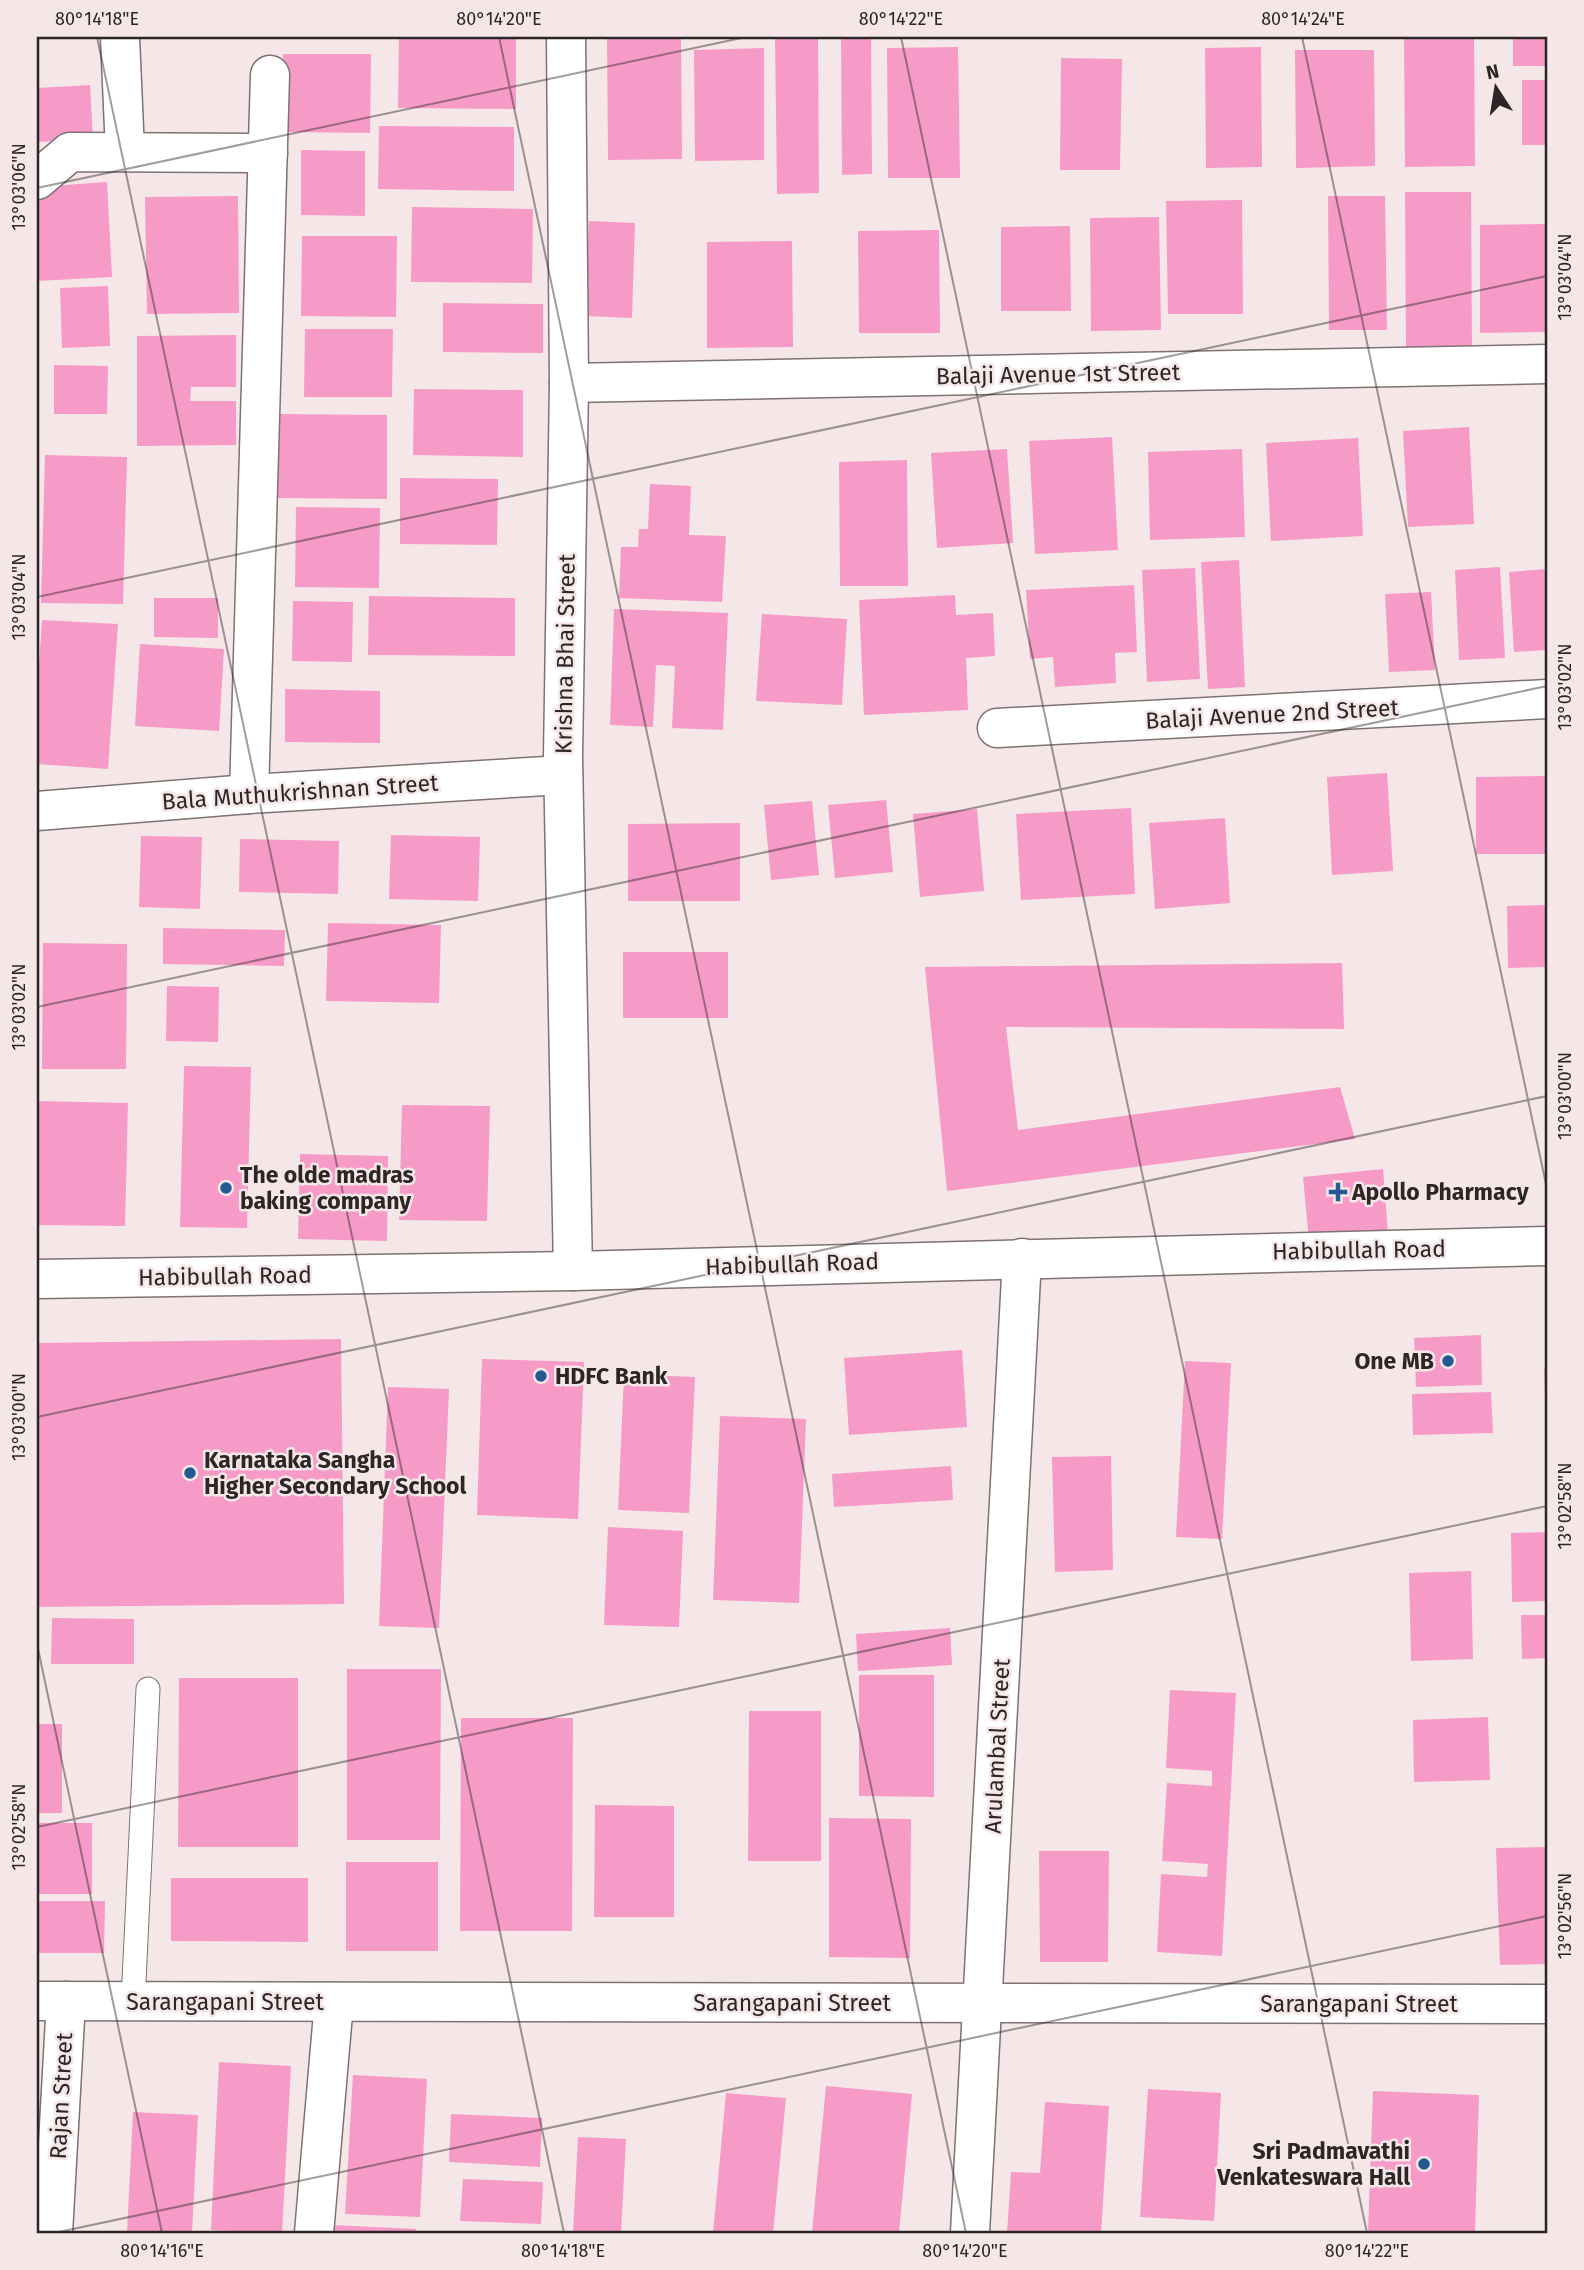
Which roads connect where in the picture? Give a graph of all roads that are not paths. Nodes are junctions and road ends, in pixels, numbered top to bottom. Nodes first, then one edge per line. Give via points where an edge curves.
1 (120, 37) edge
2 (566, 37) edge
3 (270, 75) dead end
4 (125, 152) junction
5 (268, 153) junction
6 (37, 180) edge
7 (1547, 364) edge
8 (569, 383) junction
9 (1547, 699) edge
10 (997, 729) dead end
11 (563, 775) junction
12 (249, 794) junction
13 (37, 811) edge
14 (1547, 1246) edge
15 (1022, 1258) junction
16 (573, 1271) junction
17 (37, 1279) edge
18 (148, 1689) dead end
19 (51, 2001) edge
20 (133, 2002) junction
21 (334, 2002) junction
22 (983, 2003) junction
23 (1547, 2004) edge
24 (53, 2233) edge
25 (314, 2233) edge
26 (970, 2233) edge

1 - 4 street
2 - 8 street, Krishna Bhai Street
3 - 5 street
4 - 5 street
4 - 6 street via 70,152
5 - 12 street
7 - 8 street, Balaji Avenue 1st Street
8 - 11 street, Krishna Bhai Street
9 - 10 street, Balaji Avenue 2nd Street
11 - 12 street, Bala Muthukrishnan Street
11 - 16 street, Krishna Bhai Street
12 - 13 street, Bala Muthukrishnan Street
14 - 15 street, Habibullah Road
15 - 16 street, Habibullah Road
15 - 22 street, Arulambal Street
16 - 17 street, Habibullah Road
18 - 20 lane
19 - 20 street, Sarangapani Street
19 - 24 street, Rajan Street
20 - 21 street, Sarangapani Street
21 - 22 street, Sarangapani Street
21 - 25 street
22 - 23 street, Sarangapani Street
22 - 26 street, Arulambal Street

